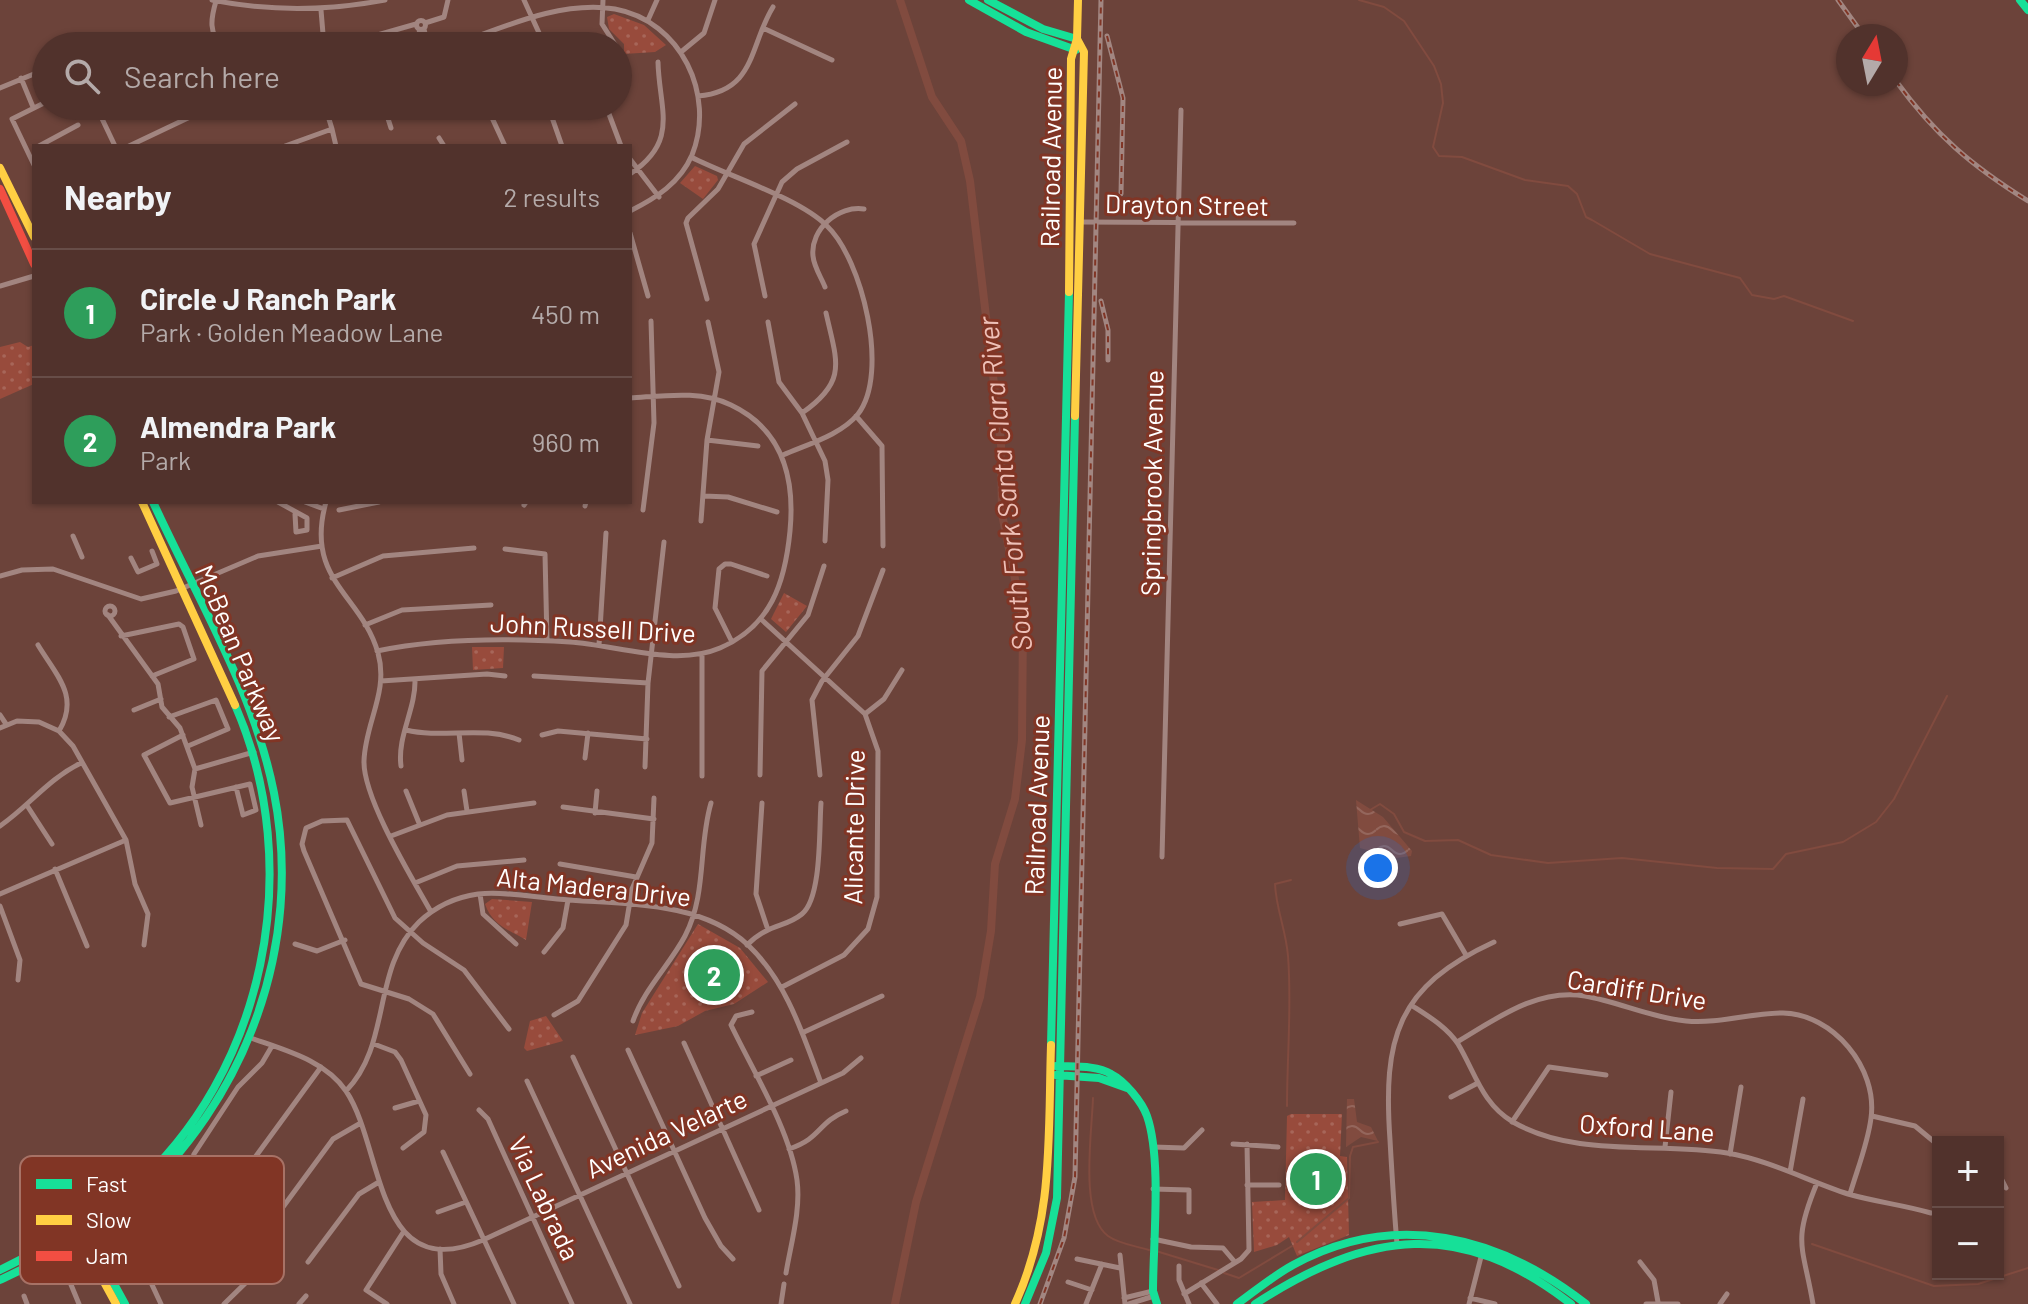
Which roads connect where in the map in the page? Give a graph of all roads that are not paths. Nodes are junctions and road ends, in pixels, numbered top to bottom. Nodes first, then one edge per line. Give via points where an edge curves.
1 (214, 0) edge
2 (385, 0) edge
3 (448, 0) edge
4 (657, 0) edge
5 (715, 0) edge
6 (969, 0) edge
7 (988, 0) edge
8 (1078, 0) edge
9 (2020, 0) edge
10 (526, 2) edge
11 (603, 4) edge
12 (773, 7) dead end
13 (321, 10) junction
14 (2028, 10) edge
15 (533, 15) junction
16 (648, 20) junction
17 (421, 27) junction
18 (763, 28) junction
19 (212, 32) edge
20 (323, 32) edge
21 (399, 32) edge
22 (422, 32) edge
23 (490, 32) edge
24 (540, 32) edge
25 (607, 32) edge
26 (1077, 39) junction
27 (1073, 50) junction
28 (681, 52) junction
29 (1084, 52) junction
30 (832, 60) dead end
31 (658, 62) dead end
32 (32, 74) edge
33 (21, 78) junction
34 (0, 88) edge
35 (698, 96) junction
36 (795, 104) dead end
37 (32, 105) edge
38 (32, 108) edge
39 (1181, 110) dead end
40 (103, 120) edge
41 (184, 120) edge
42 (329, 120) edge
43 (388, 120) edge
44 (493, 120) dead end
45 (553, 120) edge
46 (611, 120) edge
47 (78, 125) dead end
48 (391, 128) dead end
49 (332, 129) junction
50 (439, 138) dead end
51 (847, 142) dead end
52 (43, 144) edge
53 (114, 144) edge
54 (133, 144) edge
55 (291, 144) edge
56 (336, 144) edge
57 (443, 144) edge
58 (504, 144) edge
59 (561, 144) edge
60 (620, 144) edge
61 (32, 149) edge
62 (27, 151) junction
63 (691, 157) junction
64 (32, 161) edge
65 (632, 162) edge
66 (0, 168) edge
67 (637, 169) junction
68 (632, 173) edge
69 (725, 174) junction
70 (0, 189) edge
71 (775, 196) junction
72 (659, 197) junction
73 (864, 209) dead end
74 (632, 210) edge
75 (1079, 222) junction
76 (826, 223) junction
77 (1294, 223) dead end
78 (1176, 225) junction
79 (32, 233) edge
80 (632, 240) edge
81 (32, 260) edge
82 (32, 277) edge
83 (0, 286) edge
84 (825, 287) dead end
85 (648, 296) dead end
86 (765, 296) dead end
87 (707, 299) dead end
88 (826, 313) dead end
89 (651, 321) dead end
90 (708, 322) dead end
91 (768, 322) dead end
92 (654, 396) junction
93 (632, 398) edge
94 (715, 398) junction
95 (802, 413) junction
96 (856, 416) junction
97 (707, 440) junction
98 (815, 441) junction
99 (758, 446) dead end
100 (783, 455) junction
101 (1065, 463) junction
102 (704, 496) junction
103 (143, 504) edge
104 (154, 504) edge
105 (281, 504) edge
106 (369, 504) edge
107 (325, 506) edge
108 (1074, 509) junction
109 (339, 510) dead end
110 (643, 510) dead end
111 (777, 512) dead end
112 (295, 514) dead end
113 (701, 521) dead end
114 (606, 533) dead end
115 (73, 536) dead end
116 (825, 541) dead end
117 (664, 542) dead end
118 (322, 546) junction
119 (883, 546) dead end
120 (474, 548) dead end
121 (505, 549) dead end
122 (152, 551) dead end
123 (82, 557) dead end
124 (131, 558) dead end
125 (824, 566) dead end
126 (883, 570) dead end
127 (0, 576) edge
128 (767, 576) dead end
129 (332, 578) junction
130 (186, 587) junction
131 (116, 592) junction
132 (491, 605) dead end
133 (762, 620) junction
134 (365, 625) junction
135 (121, 636) junction
136 (547, 641) junction
137 (787, 641) junction
138 (732, 642) junction
139 (38, 645) dead end
140 (599, 645) junction
141 (377, 651) junction
142 (652, 652) junction
143 (702, 654) junction
144 (902, 670) dead end
145 (152, 676) junction
146 (505, 676) dead end
147 (534, 676) dead end
148 (827, 676) junction
149 (415, 679) junction
150 (381, 681) junction
151 (648, 683) junction
152 (161, 699) junction
153 (134, 710) dead end
154 (865, 714) junction
155 (0, 715) edge
156 (169, 717) junction
157 (3, 726) edge
158 (406, 730) junction
159 (59, 731) junction
160 (459, 733) junction
161 (588, 733) junction
162 (183, 735) junction
163 (542, 735) dead end
164 (647, 739) junction
165 (519, 740) dead end
166 (188, 746) junction
167 (254, 752) junction
168 (585, 758) dead end
169 (462, 760) dead end
170 (81, 763) junction
171 (401, 766) dead end
172 (645, 767) dead end
173 (195, 769) junction
174 (760, 775) dead end
175 (820, 775) dead end
176 (702, 776) dead end
177 (236, 787) junction
178 (406, 791) dead end
179 (464, 791) dead end
180 (597, 791) dead end
181 (654, 798) dead end
182 (194, 799) junction
183 (534, 803) dead end
184 (711, 803) dead end
185 (762, 803) dead end
186 (821, 803) dead end
187 (28, 807) junction
188 (563, 807) dead end
189 (467, 811) junction
190 (595, 813) junction
191 (654, 819) junction
192 (419, 823) junction
193 (201, 825) dead end
194 (0, 826) edge
195 (391, 836) junction
196 (126, 840) junction
197 (52, 844) dead end
198 (1162, 857) dead end
199 (524, 860) dead end
200 (560, 864) dead end
201 (55, 869) junction
202 (636, 877) junction
203 (415, 883) junction
204 (0, 894) edge
205 (480, 894) junction
206 (568, 900) junction
207 (628, 905) junction
208 (0, 906) edge
209 (431, 912) junction
210 (693, 915) junction
211 (1400, 924) dead end
212 (767, 927) junction
213 (410, 932) junction
214 (345, 940) junction
215 (1494, 942) dead end
216 (295, 944) dead end
217 (516, 944) dead end
218 (144, 945) dead end
219 (747, 945) junction
220 (87, 946) dead end
221 (544, 952) dead end
222 (1466, 955) junction
223 (18, 980) dead end
224 (782, 987) junction
225 (385, 993) junction
226 (882, 996) dead end
227 (1411, 1005) junction
228 (752, 1012) dead end
229 (554, 1015) dead end
230 (633, 1021) dead end
231 (509, 1029) dead end
232 (802, 1033) junction
233 (251, 1038) junction
234 (1457, 1042) junction
235 (684, 1043) dead end
236 (374, 1044) junction
237 (272, 1046) junction
238 (628, 1050) dead end
239 (573, 1057) dead end
240 (861, 1058) dead end
241 (791, 1060) dead end
242 (321, 1067) junction
243 (1048, 1070) junction
244 (1060, 1071) junction
245 (470, 1074) dead end
246 (1606, 1075) dead end
247 (756, 1076) junction
248 (527, 1081) dead end
249 (821, 1083) junction
250 (1476, 1084) junction
251 (1741, 1087) dead end
252 (346, 1091) junction
253 (1671, 1092) dead end
254 (1451, 1097) dead end
255 (1803, 1099) dead end
256 (419, 1101) junction
257 (770, 1107) junction
258 (395, 1108) dead end
259 (479, 1110) dead end
260 (846, 1111) dead end
261 (1872, 1116) junction
262 (1512, 1122) junction
263 (359, 1124) junction
264 (722, 1130) junction
265 (1202, 1130) dead end
266 (1932, 1140) edge
267 (1233, 1144) dead end
268 (1247, 1144) junction
269 (1153, 1147) junction
270 (1278, 1147) dead end
271 (1665, 1147) junction
272 (403, 1148) dead end
273 (789, 1149) junction
274 (675, 1151) junction
275 (443, 1152) dead end
276 (1730, 1154) junction
277 (164, 1156) edge
278 (177, 1156) edge
279 (193, 1156) edge
280 (256, 1156) edge
281 (1790, 1172) junction
282 (627, 1173) junction
283 (379, 1182) junction
284 (1817, 1183) junction
285 (2004, 1184) edge
286 (1247, 1185) junction
287 (1279, 1185) dead end
288 (2006, 1188) dead end
289 (1152, 1189) junction
290 (1850, 1194) junction
291 (579, 1195) junction
292 (466, 1202) junction
293 (284, 1206) edge
294 (759, 1210) dead end
295 (438, 1212) dead end
296 (1189, 1212) dead end
297 (1931, 1213) dead end
298 (532, 1217) junction
299 (404, 1231) junction
300 (1152, 1239) junction
301 (1396, 1239) junction
302 (483, 1240) junction
303 (440, 1249) junction
304 (1483, 1249) junction
305 (1120, 1255) dead end
306 (733, 1259) dead end
307 (1077, 1259) dead end
308 (20, 1261) edge
309 (1234, 1261) junction
310 (308, 1262) dead end
311 (1640, 1262) dead end
312 (1102, 1264) junction
313 (1179, 1266) dead end
314 (1120, 1268) junction
315 (20, 1269) edge
316 (0, 1270) edge
317 (786, 1273) dead end
318 (0, 1280) edge
319 (1068, 1282) dead end
320 (1201, 1283) junction
321 (71, 1284) edge
322 (106, 1284) edge
323 (113, 1284) edge
324 (152, 1284) edge
325 (244, 1284) edge
326 (784, 1284) dead end
327 (679, 1286) dead end
328 (1092, 1290) junction
329 (1184, 1294) junction
330 (1727, 1294) dead end
331 (24, 1296) dead end
332 (306, 1296) dead end
333 (1155, 1297) edge
334 (1470, 1301) edge
335 (1126, 1302) edge
336 (1658, 1302) edge
337 (27, 1304) edge
338 (79, 1304) edge
339 (116, 1304) edge
340 (125, 1304) edge
341 (161, 1304) edge
342 (224, 1304) edge
343 (299, 1304) edge
344 (387, 1304) edge
345 (454, 1304) edge
346 (514, 1304) edge
347 (572, 1304) edge
348 (630, 1304) edge
349 (781, 1304) edge
350 (1015, 1304) edge
351 (1025, 1304) edge
352 (1086, 1304) edge
353 (1189, 1304) edge
354 (1217, 1304) edge
355 (1237, 1304) edge
356 (1255, 1304) edge
357 (1495, 1304) edge
358 (1571, 1304) edge
359 (1586, 1304) edge
360 (1646, 1304) edge
361 (1678, 1304) edge
362 (1720, 1304) edge
363 (1813, 1304) edge

1 - 13 street via 254,8
1 - 19 street
2 - 13 street
3 - 17 street via 444,17
4 - 16 street
5 - 28 street via 704,33
6 - 27 main road via 1026,32
7 - 26 main road via 1043,29
8 - 26 main road
9 - 14 main road
10 - 15 street
11 - 15 street
11 - 16 street
11 - 25 street
12 - 18 street
13 - 20 street
15 - 23 street
15 - 24 street
16 - 28 street
17 - 21 street
17 - 22 street
18 - 30 street
18 - 35 street via 738,81
26 - 27 main road, Railroad Avenue
26 - 29 main road, Railroad Avenue
27 - 29 main road
27 - 101 main road, Railroad Avenue
28 - 35 street
29 - 75 main road, Railroad Avenue
31 - 67 street via 665,127 653,153
32 - 33 street
33 - 34 street
33 - 37 street
35 - 63 street
36 - 69 street via 744,144
38 - 62 street via 12,119
39 - 78 street, Springbrook Avenue
40 - 53 street
41 - 54 street
42 - 49 street
43 - 48 street
44 - 58 street
45 - 59 street
46 - 60 street
47 - 52 street
49 - 55 street
49 - 56 street
50 - 57 street
51 - 71 street via 797,169
61 - 62 street
62 - 64 street
63 - 69 street
63 - 72 street
65 - 67 street
66 - 79 main road
67 - 68 street
67 - 72 street
69 - 71 street
69 - 87 street via 686,223
70 - 81 main road
71 - 76 street
71 - 86 street via 754,244
72 - 74 street
73 - 76 street via 852,207
75 - 78 street, Drayton Street
75 - 108 main road, Railroad Avenue
76 - 84 street via 813,255
76 - 96 street via 851,257 865,318 872,379
77 - 78 street, Drayton Street
78 - 198 street, Springbrook Avenue
80 - 85 street
82 - 83 street
88 - 95 street via 837,370 828,394
89 - 92 street
90 - 94 street via 718,359
91 - 95 street via 779,382
92 - 93 street
92 - 94 street
92 - 110 street via 653,449
94 - 97 street
94 - 100 street via 763,427
95 - 98 street
96 - 98 street
96 - 119 street via 882,446
97 - 99 street
97 - 102 street
98 - 100 street
98 - 116 street via 828,480
100 - 133 street, John Russell Drive via 793,495 783,580
101 - 108 main road
101 - 243 main road, Railroad Avenue
102 - 111 street via 728,497
102 - 113 street
103 - 130 main road, McBean Parkway
104 - 130 main road, McBean Parkway
105 - 112 street
106 - 109 street
107 - 118 street
108 - 244 main road, Railroad Avenue
114 - 140 street
115 - 123 street
117 - 142 street
118 - 129 street
118 - 130 street via 258,556
120 - 129 street via 383,556
121 - 136 street via 545,554
122 - 124 street via 157,564 138,572
125 - 137 street via 808,615
126 - 148 street via 858,636
127 - 131 street via 53,569
128 - 138 street via 731,564 719,569 715,608
129 - 134 street
130 - 131 street via 141,599
130 - 167 main road, McBean Parkway
130 - 233 main road, McBean Parkway via 254,723 278,812 278,935
131 - 135 street via 110,615
132 - 134 street via 402,610
133 - 137 street, Alicante Drive
133 - 138 street, John Russell Drive
134 - 141 street
135 - 145 street
135 - 145 street via 183,627 194,659
136 - 140 street, John Russell Drive
136 - 141 street, John Russell Drive via 436,642
137 - 148 street, Alicante Drive
137 - 174 street via 767,662 760,680
138 - 143 street, John Russell Drive
139 - 159 street via 69,700
140 - 142 street, John Russell Drive
141 - 150 street
142 - 143 street, John Russell Drive
142 - 151 street
143 - 176 street
144 - 154 street via 884,699
145 - 152 street
146 - 149 street
147 - 151 street
148 - 154 street, Alicante Drive
148 - 175 street via 812,700
149 - 150 street
149 - 158 street
150 - 195 street via 364,770
151 - 164 street
152 - 153 street
152 - 156 street
154 - 224 street, Alicante Drive via 878,751 877,897 868,929 844,955
155 - 157 street
156 - 162 street
156 - 166 street, McBean Parkway via 216,700 228,729
157 - 159 street via 39,722
158 - 160 street
158 - 171 street
159 - 170 street
160 - 165 street
160 - 169 street
161 - 163 street
161 - 164 street
161 - 168 street
162 - 166 street
162 - 182 street via 144,755 170,803
164 - 172 street
166 - 173 street
167 - 173 street
167 - 277 main road, McBean Parkway via 270,837 272,899 264,958 246,1025 220,1080 186,1133
170 - 187 street via 51,779
170 - 196 street
173 - 182 street
177 - 177 street via 250,784 256,810 243,815
177 - 182 street
178 - 192 street
179 - 189 street
180 - 190 street
181 - 191 street
182 - 193 street
183 - 189 street
184 - 210 street via 703,878
185 - 212 street via 756,894
186 - 212 street via 811,903 798,917
187 - 194 street
187 - 197 street
188 - 190 street
189 - 192 street
190 - 191 street
191 - 202 street via 652,843
192 - 195 street
195 - 203 street
196 - 201 street
196 - 218 street via 148,914
199 - 203 street via 457,866
200 - 202 street
201 - 204 street
201 - 220 street
202 - 207 street
203 - 209 street
205 - 206 street, Alta Madera Drive
205 - 209 street, Alta Madera Drive
205 - 217 street via 483,914
206 - 207 street, Alta Madera Drive
206 - 221 street via 563,928
207 - 210 street, Alta Madera Drive
207 - 229 street via 626,925 585,992
208 - 223 street via 20,960
209 - 213 street, Alta Madera Drive
210 - 219 street, Alta Madera Drive
210 - 230 street
211 - 222 street via 1442,914
212 - 219 street
213 - 214 street via 390,911 351,824 343,818 306,828 302,844
213 - 225 street, Alta Madera Drive via 395,955
213 - 231 street via 464,970
214 - 216 street via 317,951
214 - 225 street via 361,984
215 - 222 street
219 - 224 street, Alta Madera Drive
222 - 227 street via 1438,974
224 - 232 street, Alta Madera Drive
225 - 236 street, Alta Madera Drive
225 - 245 street via 409,999 433,1014
226 - 232 street
227 - 234 street, Oxford Lane
227 - 301 street via 1386,1077
228 - 247 street via 732,1019 731,1025
232 - 249 street, Alta Madera Drive
233 - 237 street
233 - 278 main road, McBean Parkway via 213,1110
234 - 250 street, Oxford Lane
234 - 261 street, Cardiff Drive via 1516,1007 1549,996 1583,995 1676,1020 1709,1023 1784,1013 1821,1023 1848,1045 1863,1071
235 - 264 street
236 - 252 street, Alta Madera Drive via 366,1067
236 - 256 street via 395,1052
237 - 242 street
237 - 279 street
238 - 274 street
239 - 282 street
240 - 249 street, Avenida Velarte
241 - 247 street
242 - 252 street
242 - 280 street
243 - 244 main road
243 - 350 main road, Railroad Avenue via 1046,1214
244 - 269 main road via 1127,1088 1147,1115
244 - 351 main road, Railroad Avenue via 1054,1220
246 - 262 street via 1549,1067
247 - 257 street
248 - 291 street
249 - 257 street, Avenida Velarte
250 - 254 street
250 - 262 street, Oxford Lane via 1497,1112
251 - 276 street
252 - 263 street
253 - 271 street
255 - 281 street
256 - 258 street
256 - 272 street via 427,1125
257 - 264 street, Avenida Velarte
257 - 273 street
259 - 298 street, Via Labrada via 488,1119
260 - 273 street via 823,1123 815,1138
261 - 266 street via 1915,1126
261 - 290 street, Cardiff Drive
262 - 271 street, Oxford Lane via 1545,1138
263 - 283 street
263 - 293 street via 333,1139
264 - 274 street, Avenida Velarte
264 - 294 street
265 - 269 street via 1184,1148
267 - 268 street
268 - 270 street
268 - 286 street
269 - 289 main road
271 - 276 street, Oxford Lane
273 - 317 street via 798,1196
274 - 282 street, Avenida Velarte
274 - 306 street via 705,1218
275 - 292 street
276 - 281 street, Oxford Lane
281 - 284 street, Oxford Lane
282 - 291 street, Avenida Velarte
282 - 327 street
283 - 299 street
283 - 310 street via 359,1194
284 - 290 street, Oxford Lane
284 - 363 street via 1802,1219 1799,1245
285 - 288 street
286 - 287 street
286 - 309 street via 1250,1242 1246,1255
289 - 296 street via 1189,1190
289 - 300 main road
290 - 297 street, Oxford Lane
291 - 298 street, Avenida Velarte
291 - 348 street
292 - 295 street
292 - 302 street
298 - 302 street, Avenida Velarte
298 - 347 street, Via Labrada
299 - 303 street
299 - 344 street via 366,1290
300 - 309 street via 1223,1248
300 - 333 main road
301 - 304 main road via 1449,1237
301 - 355 main road via 1353,1241 1303,1259
301 - 356 main road via 1308,1269
302 - 303 street, Avenida Velarte
302 - 346 street
303 - 345 street via 441,1274
304 - 334 street
304 - 358 main road via 1541,1280
304 - 359 main road via 1545,1272
305 - 314 street
307 - 312 street
308 - 316 main road, McBean Parkway
309 - 320 street
311 - 336 street via 1654,1280
312 - 314 street
312 - 328 street
313 - 329 street
314 - 335 street
315 - 318 main road, McBean Parkway
319 - 328 street
320 - 329 street
320 - 354 street
321 - 338 street
322 - 339 main road
323 - 340 main road
324 - 341 street
325 - 342 street
326 - 349 street
328 - 352 street
329 - 353 street
330 - 362 street
331 - 337 street
332 - 343 street
333 - 335 street
334 - 357 street
336 - 360 street
336 - 361 street

